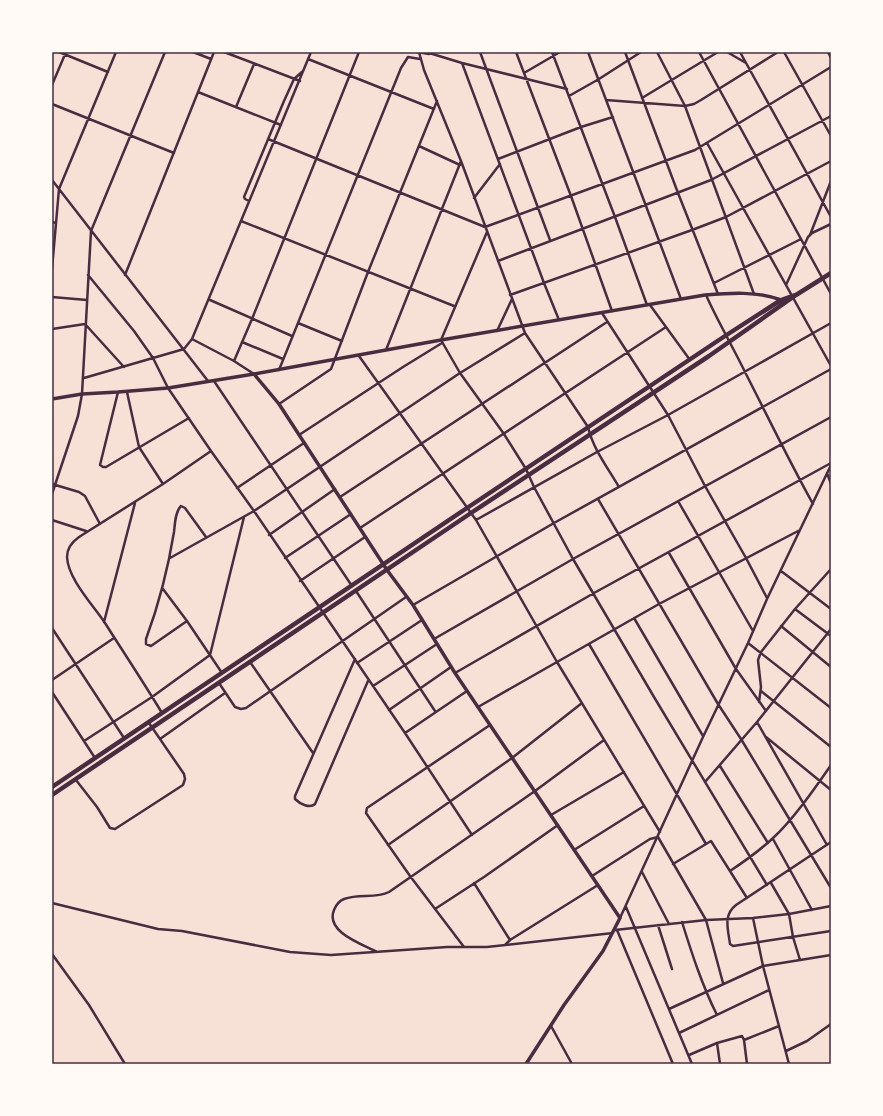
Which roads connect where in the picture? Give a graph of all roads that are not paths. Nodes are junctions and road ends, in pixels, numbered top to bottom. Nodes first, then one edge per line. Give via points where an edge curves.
1 (59, 52) edge
2 (116, 52) edge
3 (165, 52) edge
4 (193, 52) edge
5 (214, 52) edge
6 (224, 52) edge
7 (311, 52) edge
8 (359, 52) edge
9 (418, 52) edge
10 (426, 52) edge
11 (480, 52) edge
12 (516, 52) edge
13 (552, 52) edge
14 (560, 52) edge
15 (588, 52) edge
16 (625, 52) edge
17 (641, 52) edge
18 (657, 52) edge
19 (699, 52) edge
20 (718, 52) edge
21 (727, 52) edge
22 (740, 52) edge
23 (778, 52) edge
24 (784, 52) edge
25 (828, 52) edge
26 (65, 53) edge
27 (430, 54) junction
28 (553, 56) junction
29 (831, 58) edge
30 (211, 59) junction
31 (308, 59) junction
32 (420, 59) junction
33 (704, 60) junction
34 (628, 61) junction
35 (462, 63) junction
36 (746, 63) junction
37 (254, 64) junction
38 (831, 67) edge
39 (486, 69) junction
40 (750, 70) junction
41 (303, 71) junction
42 (108, 72) junction
43 (524, 73) junction
44 (350, 76) junction
45 (294, 79) junction
46 (526, 79) junction
47 (599, 79) junction
48 (300, 81) junction
49 (672, 81) junction
50 (802, 84) junction
51 (52, 85) edge
52 (719, 88) junction
53 (567, 89) junction
54 (198, 92) junction
55 (391, 93) junction
56 (569, 96) junction
57 (642, 98) junction
58 (606, 100) junction
59 (437, 101) junction
60 (644, 103) junction
61 (52, 104) edge
62 (770, 104) junction
63 (685, 106) junction
64 (236, 107) junction
65 (434, 110) junction
66 (613, 116) junction
67 (831, 116) edge
68 (88, 119) junction
69 (822, 121) junction
70 (275, 122) junction
71 (738, 124) junction
72 (281, 125) junction
73 (581, 127) junction
74 (131, 136) junction
75 (831, 136) edge
76 (268, 139) junction
77 (788, 139) junction
78 (549, 140) junction
79 (274, 141) junction
80 (707, 143) junction
81 (419, 146) junction
82 (700, 148) junction
83 (517, 152) junction
84 (174, 153) junction
85 (756, 156) junction
86 (317, 159) junction
87 (498, 159) junction
88 (665, 160) junction
89 (461, 161) junction
90 (831, 161) edge
91 (500, 164) junction
92 (460, 165) junction
93 (634, 172) junction
94 (724, 173) junction
95 (806, 173) junction
96 (358, 175) junction
97 (52, 180) edge
98 (711, 180) junction
99 (831, 182) edge
100 (602, 184) junction
101 (59, 189) junction
102 (774, 190) junction
103 (400, 192) junction
104 (678, 193) junction
105 (571, 196) junction
106 (474, 198) junction
107 (250, 201) junction
108 (822, 202) junction
109 (646, 206) junction
110 (538, 208) junction
111 (742, 208) junction
112 (443, 209) junction
113 (520, 215) junction
114 (726, 216) junction
115 (615, 217) junction
116 (831, 217) edge
117 (241, 221) junction
118 (52, 222) edge
119 (56, 223) junction
120 (831, 224) edge
121 (485, 227) junction
122 (583, 228) junction
123 (692, 230) junction
124 (91, 231) junction
125 (487, 232) junction
126 (810, 235) junction
127 (284, 238) junction
128 (801, 239) junction
129 (550, 240) junction
130 (660, 242) junction
131 (804, 244) junction
132 (532, 248) junction
133 (627, 253) junction
134 (325, 255) junction
135 (770, 256) junction
136 (498, 261) junction
137 (596, 264) junction
138 (52, 269) edge
139 (744, 269) junction
140 (368, 272) junction
141 (831, 273) edge
142 (88, 275) junction
143 (125, 275) junction
144 (823, 278) junction
145 (544, 283) junction
146 (714, 283) junction
147 (786, 285) junction
148 (410, 290) junction
149 (718, 294) junction
150 (754, 294) junction
151 (831, 294) edge
152 (510, 295) junction
153 (705, 295) junction
154 (794, 296) junction
155 (52, 297) edge
156 (512, 299) junction
157 (681, 299) junction
158 (87, 300) junction
159 (210, 300) junction
160 (781, 300) junction
161 (786, 303) junction
162 (649, 305) junction
163 (454, 306) junction
164 (612, 312) junction
165 (602, 313) junction
166 (252, 318) junction
167 (560, 320) junction
168 (607, 322) junction
169 (298, 323) junction
170 (831, 323) edge
171 (85, 324) junction
172 (522, 327) junction
173 (666, 327) junction
174 (52, 329) edge
175 (496, 331) junction
176 (525, 333) junction
177 (813, 333) junction
178 (292, 336) junction
179 (725, 336) junction
180 (192, 340) junction
181 (342, 341) junction
182 (242, 342) junction
183 (441, 342) junction
184 (729, 343) junction
185 (184, 349) junction
186 (386, 351) junction
187 (628, 353) junction
188 (359, 356) junction
189 (153, 358) junction
190 (283, 359) junction
191 (335, 360) junction
192 (234, 361) junction
193 (690, 361) junction
194 (545, 363) junction
195 (124, 367) junction
196 (831, 368) edge
197 (278, 370) junction
198 (745, 372) junction
199 (460, 373) junction
200 (254, 374) junction
201 (84, 378) junction
202 (208, 381) junction
203 (214, 381) junction
204 (378, 383) junction
205 (650, 386) junction
206 (168, 388) junction
207 (118, 392) junction
208 (127, 392) junction
209 (654, 392) junction
210 (565, 393) junction
211 (82, 394) junction
212 (52, 399) edge
213 (279, 404) junction
214 (482, 404) junction
215 (763, 408) junction
216 (400, 414) junction
217 (668, 415) junction
218 (831, 417) edge
219 (189, 418) junction
220 (588, 427) junction
221 (504, 434) junction
222 (299, 435) junction
223 (590, 436) junction
224 (304, 443) junction
225 (421, 444) junction
226 (781, 445) junction
227 (139, 447) junction
228 (686, 450) junction
229 (211, 451) junction
230 (597, 452) junction
231 (271, 464) junction
232 (831, 464) edge
233 (320, 466) junction
234 (526, 469) junction
235 (827, 472) junction
236 (443, 475) junction
237 (529, 475) junction
238 (800, 480) junction
239 (163, 484) junction
240 (831, 484) edge
241 (54, 485) edge
242 (705, 486) junction
243 (534, 487) junction
244 (619, 487) junction
245 (237, 488) junction
246 (287, 489) junction
247 (335, 489) junction
248 (52, 494) edge
249 (340, 497) junction
250 (598, 499) junction
251 (678, 501) junction
252 (135, 502) junction
253 (813, 504) junction
254 (467, 508) junction
255 (254, 511) junction
256 (302, 512) junction
257 (471, 513) junction
258 (351, 514) junction
259 (244, 517) junction
260 (52, 520) edge
261 (476, 520) junction
262 (725, 522) junction
263 (554, 523) junction
264 (100, 524) junction
265 (360, 528) junction
266 (801, 529) junction
267 (87, 532) junction
268 (618, 534) junction
269 (269, 535) junction
270 (318, 536) junction
271 (206, 537) junction
272 (365, 537) junction
273 (698, 537) junction
274 (669, 553) junction
275 (496, 556) junction
276 (170, 558) junction
277 (285, 558) junction
278 (333, 558) junction
279 (746, 558) junction
280 (573, 559) junction
281 (384, 564) junction
282 (831, 568) edge
283 (638, 569) junction
284 (387, 570) junction
285 (781, 571) junction
286 (718, 572) junction
287 (300, 581) junction
288 (352, 586) junction
289 (163, 588) junction
290 (689, 588) junction
291 (356, 591) junction
292 (516, 592) junction
293 (810, 592) junction
294 (594, 593) junction
295 (406, 597) junction
296 (767, 599) junction
297 (659, 604) junction
298 (413, 606) junction
299 (318, 607) junction
300 (795, 608) junction
301 (831, 608) edge
302 (322, 613) junction
303 (634, 618) junction
304 (374, 619) junction
305 (422, 620) junction
306 (187, 621) junction
307 (104, 622) junction
308 (536, 626) junction
309 (781, 626) junction
310 (52, 628) edge
311 (615, 629) junction
312 (831, 629) edge
313 (753, 632) junction
314 (828, 634) junction
315 (831, 636) edge
316 (114, 638) junction
317 (434, 639) junction
318 (389, 641) junction
319 (343, 642) junction
320 (437, 643) junction
321 (748, 643) junction
322 (589, 644) junction
323 (760, 652) junction
324 (812, 653) junction
325 (210, 656) junction
326 (355, 659) junction
327 (250, 662) junction
328 (557, 662) junction
329 (76, 663) junction
330 (357, 663) junction
331 (405, 665) junction
332 (451, 666) junction
333 (831, 667) edge
334 (736, 670) junction
335 (222, 673) junction
336 (455, 673) junction
337 (792, 677) junction
338 (52, 680) edge
339 (368, 680) junction
340 (218, 683) junction
341 (373, 686) junction
342 (420, 688) junction
343 (467, 690) junction
344 (270, 691) junction
345 (761, 691) junction
346 (52, 692) edge
347 (225, 693) junction
348 (152, 696) junction
349 (774, 701) junction
350 (759, 702) junction
351 (582, 703) junction
352 (718, 704) junction
353 (478, 707) junction
354 (831, 708) edge
355 (389, 710) junction
356 (766, 711) junction
357 (435, 712) junction
358 (162, 713) junction
359 (114, 722) junction
360 (757, 722) junction
361 (149, 723) junction
362 (490, 725) junction
363 (152, 728) junction
364 (405, 733) junction
365 (764, 735) junction
366 (703, 736) junction
367 (125, 739) junction
368 (160, 739) junction
369 (741, 739) junction
370 (604, 740) junction
371 (84, 741) junction
372 (831, 747) edge
373 (313, 754) junction
374 (95, 758) junction
375 (512, 758) junction
376 (692, 762) junction
377 (831, 765) edge
378 (428, 766) junction
379 (720, 766) junction
380 (624, 772) junction
381 (75, 779) junction
382 (820, 781) junction
383 (705, 782) junction
384 (52, 787) edge
385 (831, 790) edge
386 (535, 791) junction
387 (52, 795) edge
388 (677, 795) junction
389 (450, 802) junction
390 (803, 803) junction
391 (644, 806) junction
392 (551, 816) junction
393 (790, 819) junction
394 (558, 825) junction
395 (660, 832) junction
396 (472, 835) junction
397 (658, 837) junction
398 (773, 839) junction
399 (768, 843) junction
400 (388, 844) junction
401 (706, 844) junction
402 (830, 844) edge
403 (574, 850) junction
404 (812, 855) junction
405 (751, 857) junction
406 (673, 864) junction
407 (790, 870) junction
408 (730, 871) junction
409 (641, 872) junction
410 (410, 876) junction
411 (592, 876) junction
412 (771, 882) junction
413 (474, 883) junction
414 (598, 884) junction
415 (767, 886) junction
416 (831, 888) edge
417 (747, 898) junction
418 (52, 903) edge
419 (626, 906) junction
420 (831, 906) edge
421 (435, 909) junction
422 (812, 910) junction
423 (789, 914) junction
424 (620, 918) junction
425 (753, 918) junction
426 (727, 919) junction
427 (706, 920) junction
428 (682, 922) junction
429 (669, 924) junction
430 (658, 925) junction
431 (635, 927) junction
432 (615, 931) junction
433 (831, 931) edge
434 (793, 937) junction
435 (510, 940) junction
436 (758, 943) junction
437 (505, 945) junction
438 (464, 947) junction
439 (378, 952) junction
440 (52, 954) edge
441 (831, 955) edge
442 (800, 960) junction
443 (763, 966) junction
444 (672, 969) dead end
445 (723, 983) junction
446 (769, 990) junction
447 (705, 992) junction
448 (669, 1009) junction
449 (717, 1015) junction
450 (831, 1024) edge
451 (550, 1026) junction
452 (779, 1026) junction
453 (679, 1033) junction
454 (744, 1040) junction
455 (717, 1043) junction
456 (786, 1051) junction
457 (689, 1055) junction
458 (125, 1064) edge
459 (526, 1064) edge
460 (572, 1064) edge
461 (673, 1064) edge
462 (692, 1064) edge
463 (720, 1064) edge
464 (747, 1064) edge
465 (789, 1064) edge

1 - 26 street
2 - 42 street
3 - 74 street
4 - 30 street
5 - 30 street
6 - 37 street
7 - 31 street
8 - 44 street
9 - 27 street
9 - 32 street
10 - 27 street
11 - 39 street
12 - 43 street
13 - 28 street
14 - 28 street
15 - 47 street
16 - 34 street
17 - 34 street
18 - 49 street
19 - 33 street
20 - 33 street
21 - 36 street
22 - 36 street
23 - 40 street
24 - 50 street
25 - 29 street
26 - 42 street
26 - 51 street
27 - 35 street
28 - 43 street
28 - 53 street
30 - 54 street
31 - 41 street
31 - 44 street
32 - 55 street via 406,59
32 - 59 street
33 - 49 street
33 - 52 street
34 - 47 street
34 - 57 street
35 - 39 street
35 - 87 street
36 - 40 street
37 - 45 street
37 - 64 street
38 - 50 street
39 - 46 street
39 - 83 street
40 - 52 street
40 - 62 street
41 - 45 street
41 - 48 street
42 - 68 street
43 - 46 street
44 - 55 street
44 - 86 street
45 - 48 street
45 - 70 street
46 - 53 street
46 - 78 street
47 - 56 street
47 - 58 street
48 - 72 street
49 - 57 street
49 - 63 street
50 - 62 street
50 - 69 street
52 - 63 street via 694,104
52 - 71 street
53 - 56 street
54 - 64 street
54 - 84 street
55 - 65 street
55 - 96 street
56 - 73 street
57 - 60 street
58 - 60 street
58 - 66 street
59 - 65 street
59 - 89 street
60 - 63 street
60 - 88 street
61 - 68 street
62 - 71 street
62 - 77 street
63 - 82 street
64 - 70 street
65 - 81 street
66 - 73 street
66 - 93 street
67 - 69 street
68 - 74 street
68 - 101 street
69 - 75 street
69 - 77 street
70 - 72 street
70 - 76 street
71 - 80 street
71 - 85 street
72 - 79 street
73 - 78 street
73 - 100 street
74 - 84 street
74 - 124 street
76 - 79 street
76 - 107 street via 244,197
77 - 85 street
77 - 95 street
78 - 83 street
78 - 105 street
79 - 86 street
79 - 107 street
80 - 82 street
80 - 94 street
81 - 92 street
81 - 103 street
82 - 88 street
82 - 98 street
83 - 87 street
83 - 110 street
84 - 143 street
85 - 94 street
85 - 102 street
86 - 96 street
86 - 127 street
87 - 91 street
88 - 93 street
88 - 104 street
89 - 92 street
89 - 106 street
90 - 95 street
91 - 106 street
91 - 113 street
92 - 112 street
93 - 100 street
93 - 109 street
94 - 98 street
94 - 111 street
95 - 102 street
95 - 108 street
96 - 103 street
96 - 134 street
97 - 101 street
98 - 104 street
98 - 114 street
99 - 108 street
100 - 105 street
100 - 115 street
101 - 119 street
101 - 124 street
102 - 111 street
102 - 128 street
103 - 112 street
103 - 140 street
104 - 109 street
104 - 123 street
105 - 110 street
105 - 122 street
106 - 121 street
107 - 117 street
108 - 116 street
108 - 126 street
109 - 115 street
109 - 130 street
110 - 113 street
110 - 129 street
111 - 114 street
111 - 135 street
112 - 121 street
112 - 148 street
113 - 121 street
113 - 132 street
114 - 123 street
114 - 139 street
115 - 122 street
115 - 133 street
117 - 127 street
117 - 159 street
118 - 119 street
119 - 138 street
120 - 126 street
121 - 125 street
122 - 129 street
122 - 137 street
123 - 130 street
123 - 146 street
124 - 142 street
124 - 143 street
125 - 136 street
125 - 163 street
126 - 131 street
127 - 134 street
127 - 166 street
128 - 131 street
128 - 135 street
129 - 132 street
130 - 133 street
130 - 157 street
131 - 144 street
131 - 147 street
132 - 136 street
132 - 145 street
133 - 137 street
133 - 162 street
134 - 140 street
134 - 169 street
135 - 139 street
135 - 147 street
136 - 152 street
137 - 145 street
137 - 164 street
139 - 146 street
139 - 150 street
140 - 148 street
140 - 181 street
141 - 144 main road
142 - 158 street
142 - 189 street
143 - 185 street
144 - 151 street
144 - 154 main road
145 - 152 street
145 - 167 street
146 - 149 street
147 - 154 street
148 - 163 street
148 - 186 street
149 - 150 street
149 - 153 street
150 - 160 street
152 - 156 street
153 - 157 street
153 - 179 street
154 - 160 main road
154 - 161 main road
154 - 177 street
155 - 158 street
156 - 172 street
156 - 175 street
157 - 162 street
158 - 171 street
159 - 166 street
159 - 180 street
160 - 161 street
160 - 179 main road
161 - 184 main road
162 - 164 street
162 - 173 street
163 - 183 street
164 - 165 street
165 - 167 street
165 - 168 street
166 - 178 street
166 - 182 street
167 - 172 street
168 - 187 street
168 - 194 street
169 - 178 street
169 - 181 street
170 - 177 street
171 - 174 street
171 - 195 street
171 - 201 street
172 - 175 street
172 - 176 street
173 - 187 street
173 - 193 street
175 - 183 street
176 - 194 street
176 - 199 street
177 - 196 street
177 - 198 street
178 - 190 street
179 - 184 street
179 - 193 main road
180 - 185 street
180 - 192 street
181 - 191 street
182 - 190 street
182 - 192 street
183 - 186 street
183 - 199 street
183 - 204 street
184 - 198 street
184 - 209 main road
185 - 189 street
185 - 202 street
186 - 188 street
187 - 205 street
187 - 210 street
188 - 191 street
188 - 204 street
189 - 195 street
189 - 206 street
190 - 197 street
191 - 197 street
191 - 213 street via 331,370
192 - 200 street
193 - 205 main road
194 - 210 street
194 - 214 street
195 - 201 street
196 - 215 street
197 - 200 street
198 - 215 street
198 - 217 street
199 - 214 street
199 - 216 street
200 - 203 street
200 - 213 street
201 - 211 street
202 - 203 street
202 - 206 street
203 - 231 street
204 - 216 street
204 - 222 street
205 - 209 street
205 - 220 main road
206 - 208 street
206 - 219 street
207 - 208 street
207 - 211 street
207 - 227 street via 100,464 106,467
208 - 227 street
209 - 217 street
209 - 223 main road
210 - 220 street
210 - 221 street
211 - 212 street
211 - 241 street via 78,416
213 - 222 street
214 - 221 street
214 - 225 street
215 - 226 street
215 - 228 street
216 - 225 street
216 - 233 street
217 - 228 street
217 - 230 street
218 - 226 street
219 - 227 street
219 - 229 street
220 - 223 street
220 - 234 main road
221 - 234 street
221 - 236 street
222 - 224 street
223 - 230 street
223 - 237 main road
224 - 231 street
224 - 233 street
225 - 236 street
225 - 249 street
226 - 238 street
226 - 242 street
227 - 239 street
228 - 242 street
228 - 244 street
229 - 239 street
229 - 245 street
230 - 243 street
230 - 244 street
231 - 245 street
231 - 246 street
232 - 235 street
232 - 238 street
233 - 246 street
233 - 247 street
234 - 237 street
234 - 254 main road
235 - 240 street
235 - 253 street
236 - 254 street
236 - 265 street
237 - 243 street
237 - 257 main road
238 - 253 street
238 - 262 street
239 - 252 street
241 - 248 street
241 - 264 street via 85,496
242 - 251 street
242 - 262 street
243 - 261 street
243 - 263 street
244 - 250 street
245 - 255 street
246 - 255 street
246 - 256 street
247 - 249 street
247 - 256 street
249 - 258 street
250 - 263 street
250 - 268 street
251 - 268 street
251 - 273 street
252 - 264 street
252 - 307 street
253 - 266 street
254 - 257 street
254 - 281 main road
255 - 259 street
255 - 269 street
256 - 269 street
256 - 270 street
257 - 261 street
257 - 284 main road
258 - 265 street
258 - 270 street
259 - 271 street
259 - 325 street
260 - 267 street
261 - 275 street
262 - 273 street
262 - 279 street
263 - 275 street
263 - 280 street
264 - 267 street
265 - 272 street
266 - 279 street
266 - 285 street
267 - 307 street via 70,546 67,551 68,563 74,579
268 - 280 street
268 - 283 street
269 - 277 street
270 - 277 street
270 - 278 street
271 - 276 street
271 - 276 street via 181,506 176,518
272 - 278 street
272 - 281 street
273 - 274 street
273 - 286 street
274 - 283 street
274 - 290 street
275 - 292 street
275 - 298 street
276 - 289 street
277 - 287 street
278 - 287 street
278 - 288 street
279 - 286 street
279 - 296 street
280 - 292 street
280 - 294 street
281 - 284 street
281 - 288 main road
282 - 293 street
283 - 294 street
283 - 297 street
284 - 291 main road
284 - 295 street
285 - 293 street
285 - 296 street
286 - 290 street
286 - 313 street
287 - 299 street
288 - 299 main road
289 - 306 street
289 - 306 street via 146,644 151,646
290 - 297 street
290 - 334 street
291 - 302 main road
291 - 304 street
292 - 308 street
292 - 317 street
293 - 300 street
293 - 301 street
294 - 308 street
294 - 311 street
295 - 298 street
295 - 304 street
296 - 313 street
297 - 303 street
297 - 352 street
298 - 305 street
299 - 302 street
299 - 335 main road
300 - 309 street
300 - 314 street
302 - 319 street
302 - 327 main road
303 - 311 street
303 - 366 street
304 - 318 street
304 - 319 street
305 - 317 street
305 - 318 street
306 - 325 street
307 - 316 street
308 - 328 street
308 - 336 street
309 - 323 street
309 - 324 street
310 - 329 street
311 - 322 street
311 - 376 street
312 - 314 street
313 - 321 street
314 - 315 street
314 - 324 street
316 - 329 street
316 - 348 street
317 - 320 street
318 - 330 street
318 - 331 street
319 - 326 street
319 - 344 street
320 - 331 street
320 - 332 street
321 - 323 street
321 - 334 street
322 - 328 street
322 - 388 street
323 - 337 street
323 - 345 street via 758,660
324 - 333 street
324 - 337 street
325 - 335 street
325 - 348 street
326 - 330 street
326 - 373 street
327 - 340 main road
327 - 344 street
328 - 351 street
328 - 353 street
329 - 338 street
329 - 359 street
330 - 339 street
331 - 341 street
331 - 342 street
332 - 336 street
332 - 342 street
334 - 350 street
334 - 352 street
335 - 358 main road
336 - 343 street
337 - 349 street
337 - 354 street
339 - 341 street
339 - 373 street via 315,804 309,806 298,802 295,796
340 - 347 street
340 - 363 main road
341 - 355 street
342 - 355 street
342 - 357 street
343 - 353 street
343 - 357 street
344 - 347 street via 246,708 240,709 235,707
344 - 373 street
345 - 349 street
345 - 350 street
346 - 371 street
347 - 368 street
348 - 358 street
348 - 359 street
349 - 356 street
349 - 372 street
350 - 356 street
351 - 370 street
351 - 375 street
352 - 366 street
352 - 369 street
353 - 362 street
355 - 364 street
356 - 360 street
357 - 364 street
358 - 361 main road
359 - 367 street
359 - 371 street
360 - 365 street
360 - 369 street
361 - 363 street
361 - 367 main road
362 - 375 street
362 - 378 street
363 - 368 street
363 - 381 main road
364 - 378 street
365 - 382 street
365 - 390 street
366 - 376 street
367 - 374 main road
368 - 381 street via 184,774 185,781 118,829 110,828
369 - 379 street
369 - 393 street
370 - 380 street
370 - 386 street
371 - 374 street
374 - 384 main road
375 - 386 street
375 - 389 street
376 - 383 street
376 - 388 street
377 - 382 street
378 - 389 street
378 - 400 street via 365,810
379 - 383 street
379 - 399 street
380 - 391 street
380 - 392 street
381 - 387 main road
382 - 385 street
382 - 390 street
383 - 405 street
386 - 392 street
386 - 396 street
388 - 395 street
388 - 401 street
389 - 396 street
389 - 400 street
390 - 393 street
390 - 402 street
391 - 395 street
391 - 403 street
392 - 394 street
393 - 398 street
393 - 404 street
394 - 403 street
394 - 413 street
395 - 397 street
396 - 410 street
397 - 406 street
397 - 409 street
397 - 411 street via 650,839
398 - 399 street
398 - 407 street
399 - 405 street
400 - 410 street
401 - 406 street
401 - 408 street via 711,841 714,843
402 - 404 street
403 - 411 street
404 - 407 street
404 - 416 street
405 - 408 street
405 - 415 street
406 - 427 street
407 - 412 street
407 - 422 street
408 - 417 street
409 - 419 street
409 - 429 street
410 - 421 street
410 - 439 street via 383,895 350,897 335,906 331,917 340,932
411 - 414 street
412 - 415 street
412 - 423 street
413 - 421 street
413 - 435 street
414 - 424 street
414 - 435 street
415 - 417 street
417 - 426 street via 733,908
418 - 439 street via 158,928 290,952 331,955
419 - 424 street
419 - 431 street
420 - 422 street
421 - 438 street
422 - 423 street
423 - 425 street
423 - 434 street
424 - 432 street
425 - 426 street
425 - 436 street
426 - 427 street
426 - 436 street via 730,944 737,946
427 - 428 street
427 - 445 street
428 - 429 street
428 - 447 street
429 - 430 street
430 - 431 street
430 - 444 street
431 - 432 street
431 - 448 street
432 - 437 street
432 - 451 street via 599,958
432 - 461 street
433 - 434 street
434 - 436 street
434 - 442 street
435 - 437 street
436 - 443 street
437 - 438 street
438 - 439 street
440 - 458 street via 89,1005
441 - 442 street
442 - 443 street
443 - 445 street
443 - 446 street
445 - 447 street
446 - 449 street
446 - 452 street
447 - 448 street
447 - 449 street
448 - 453 street
449 - 453 street
450 - 456 street via 807,1041
451 - 459 street
451 - 460 street
452 - 454 street
452 - 456 street
453 - 457 street
454 - 455 street via 740,1036
454 - 464 street
455 - 457 street
455 - 463 street
456 - 465 street
457 - 462 street

